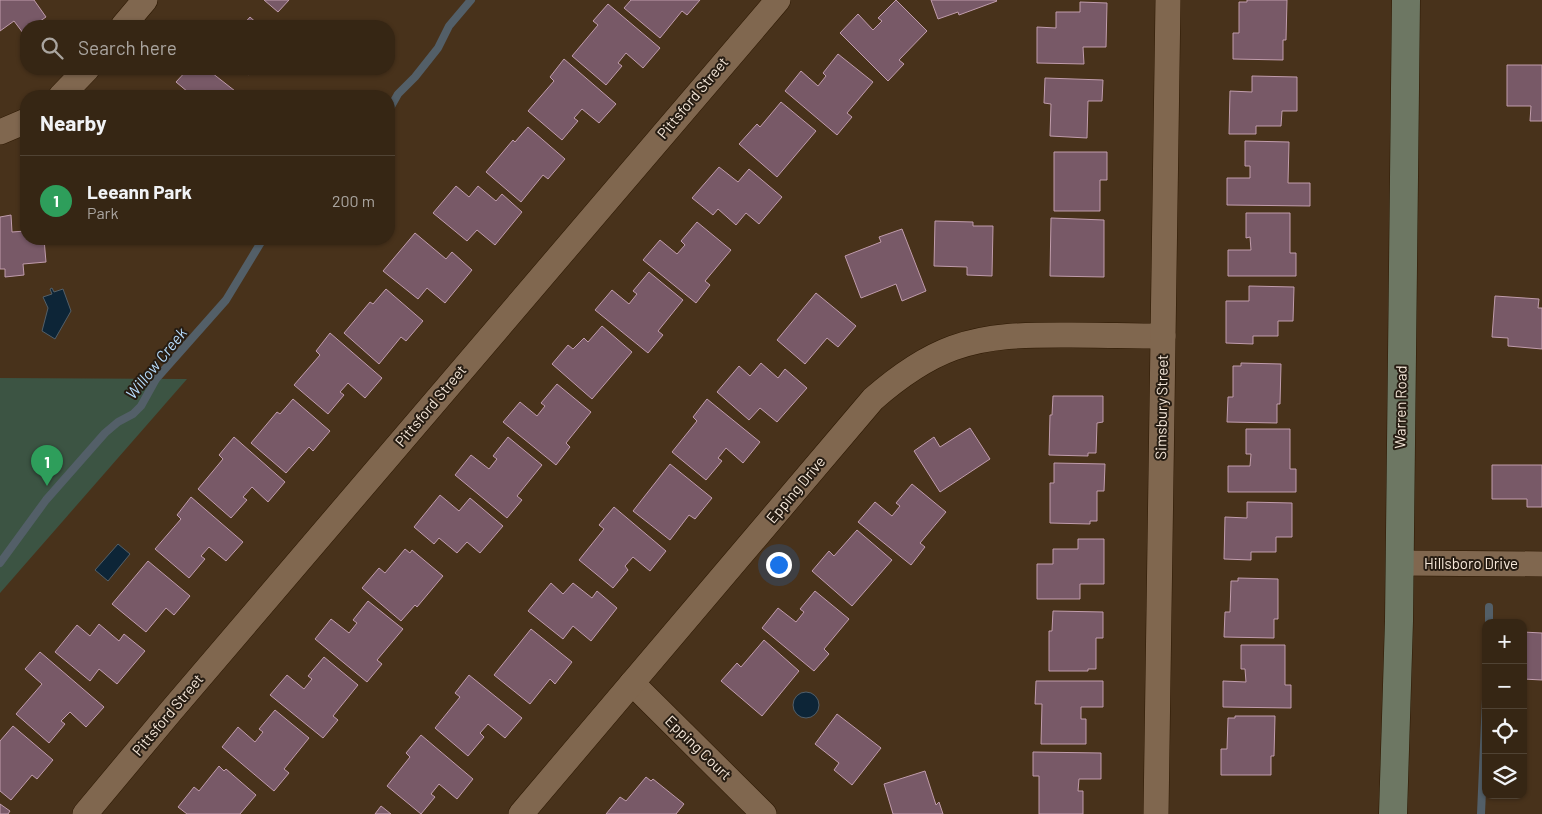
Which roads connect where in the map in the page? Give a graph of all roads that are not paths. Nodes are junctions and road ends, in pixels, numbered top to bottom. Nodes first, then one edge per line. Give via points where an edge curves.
1 (145, 0) edge
2 (778, 0) edge
3 (1168, 0) edge
4 (1406, 0) edge
5 (128, 20) edge
6 (81, 75) edge
7 (68, 90) edge
8 (20, 124) edge
9 (0, 132) edge
10 (1163, 336) junction
11 (1400, 563) junction
12 (1542, 564) edge
13 (632, 683) junction
14 (85, 814) edge
15 (521, 814) edge
16 (764, 814) edge
17 (1156, 814) edge
18 (1393, 814) edge

1 - 5 street
2 - 14 street, Pittsford Street
3 - 10 street, Simsbury Street
4 - 11 main road, Warren Road
6 - 7 street
8 - 9 street
10 - 13 street, Epping Drive via 999,336 953,348 910,369 873,399
10 - 17 street, Simsbury Street
11 - 12 street, Hillsboro Drive
11 - 18 main road, Warren Road
13 - 15 street, Epping Drive
13 - 16 street, Epping Court

